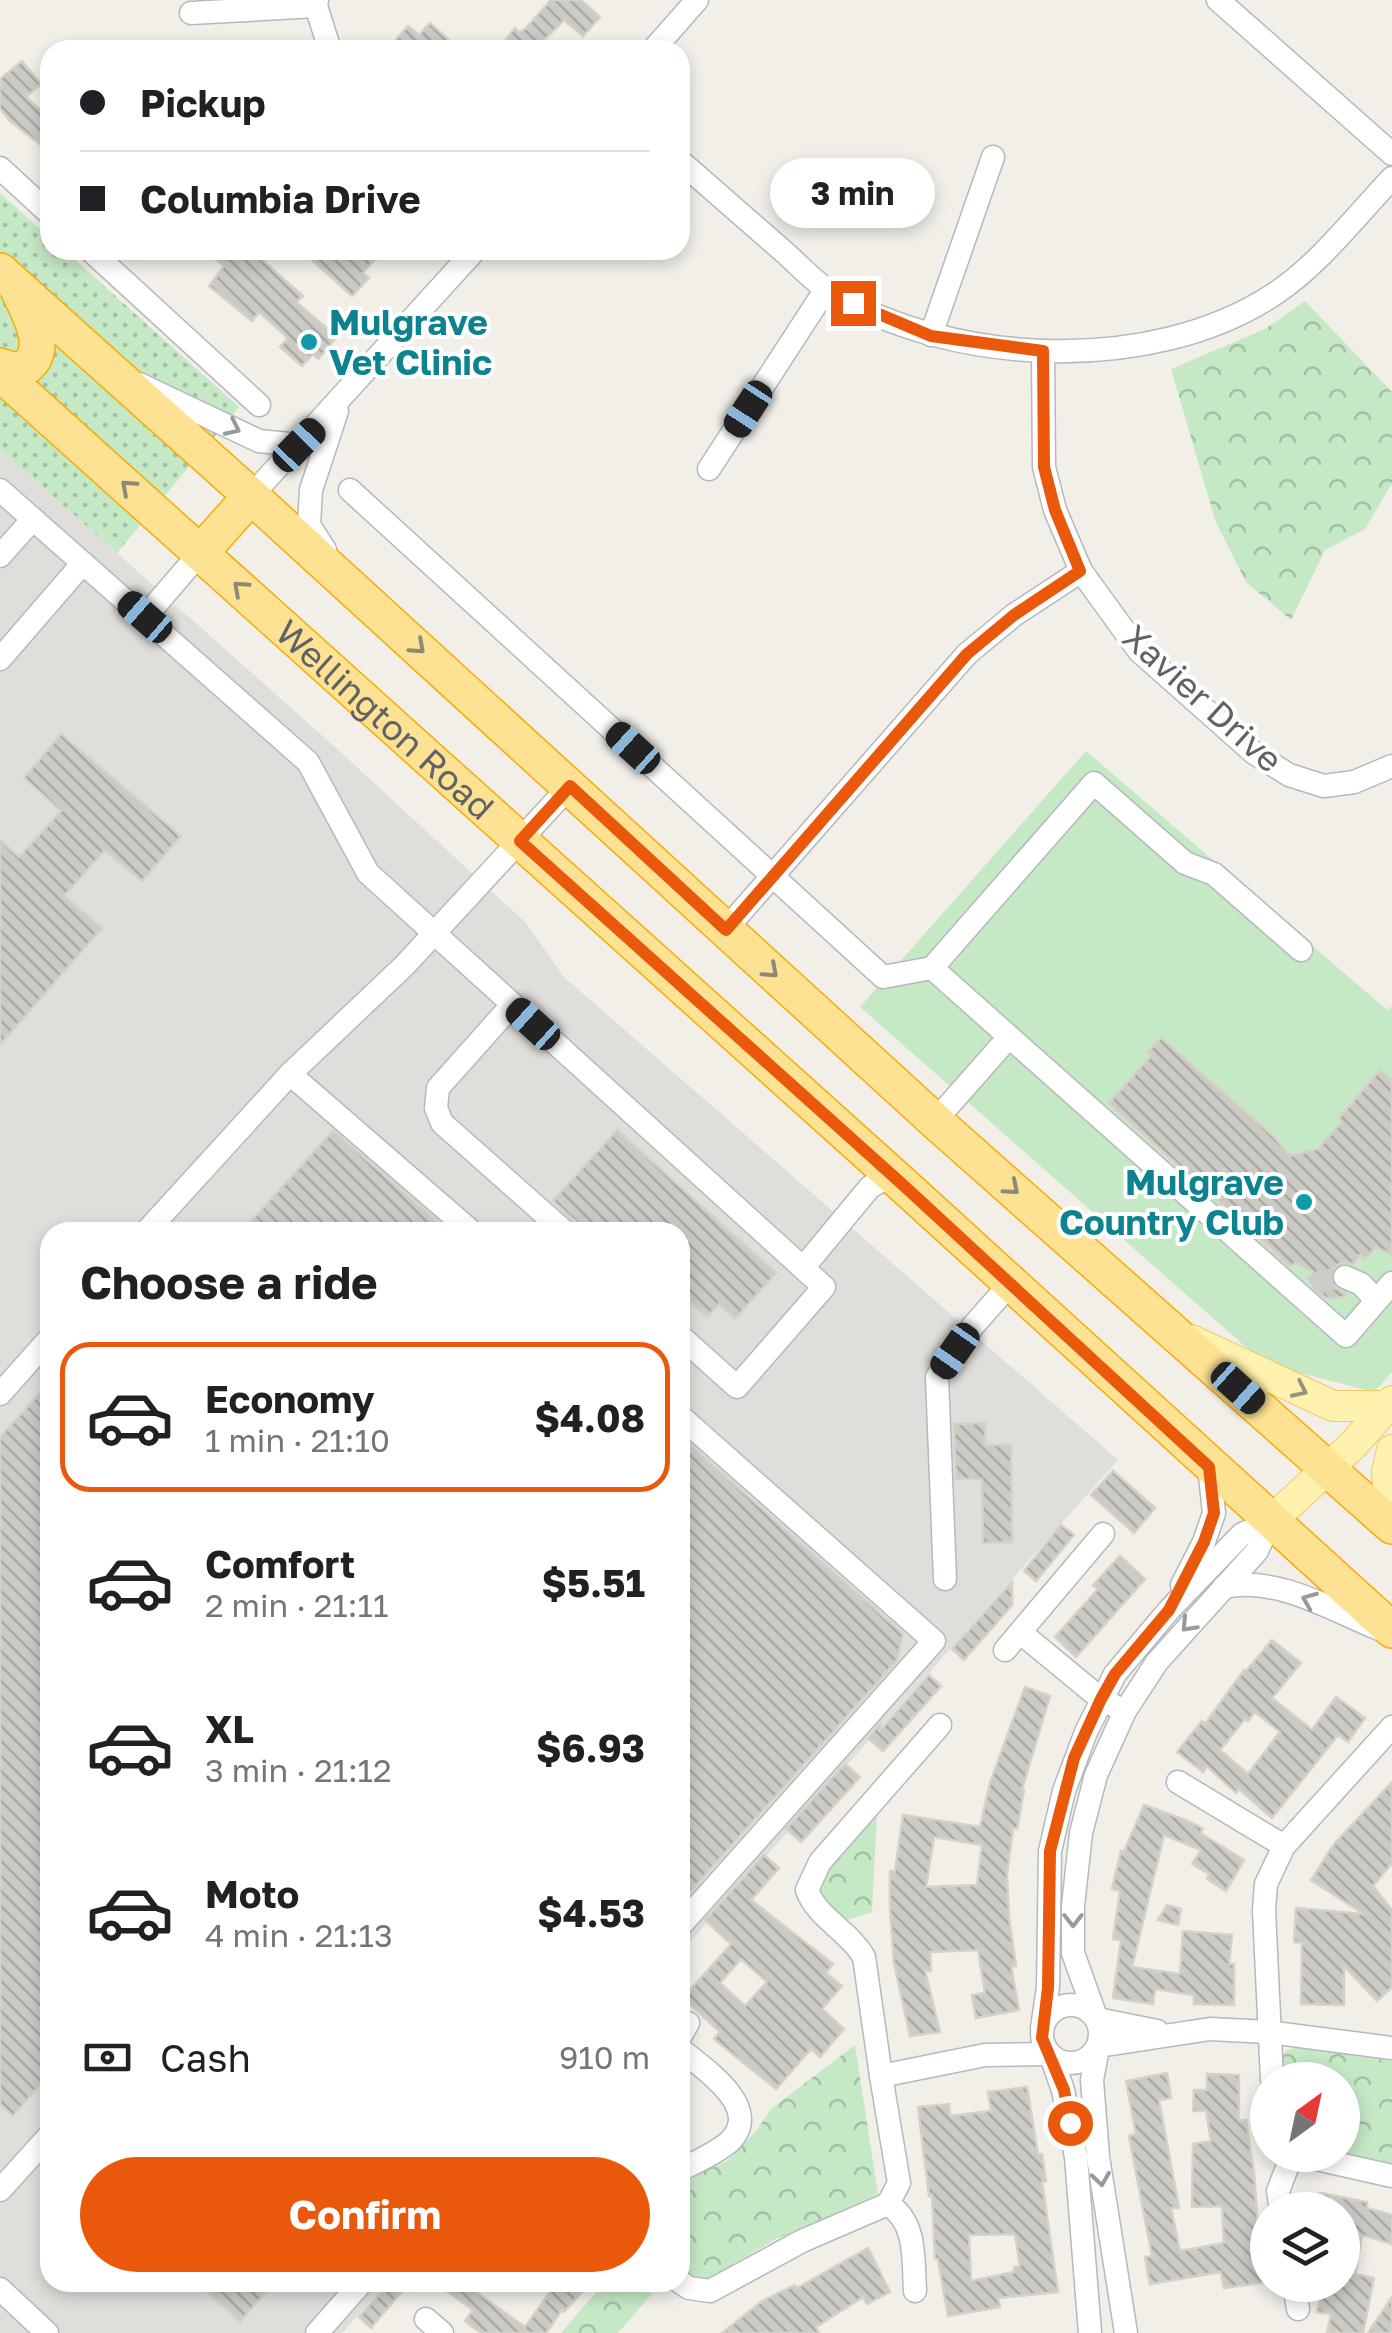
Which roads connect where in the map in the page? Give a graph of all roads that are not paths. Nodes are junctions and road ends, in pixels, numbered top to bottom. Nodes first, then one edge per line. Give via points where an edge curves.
1 (697, 0) edge
2 (1218, 0) edge
3 (316, 3) edge
4 (191, 13) dead end
5 (327, 40) edge
6 (662, 40) edge
7 (1392, 154) edge
8 (993, 157) dead end
9 (690, 170) edge
10 (1, 171) edge
11 (1392, 178) edge
12 (40, 205) edge
13 (101, 260) edge
14 (465, 260) edge
15 (8, 278) edge
16 (826, 289) junction
17 (931, 336) junction
18 (1043, 351) junction
19 (0, 369) edge
20 (114, 372) junction
21 (339, 402) junction
22 (259, 404) dead end
23 (299, 445) junction
24 (709, 469) dead end
25 (0, 490) edge
26 (350, 490) dead end
27 (252, 496) junction
28 (33, 519) junction
29 (200, 553) junction
30 (0, 556) edge
31 (83, 563) junction
32 (1080, 571) junction
33 (346, 582) junction
34 (145, 617) junction
35 (0, 659) edge
36 (1392, 766) edge
37 (570, 786) junction
38 (520, 841) junction
39 (774, 878) junction
40 (726, 930) junction
41 (433, 933) junction
42 (1300, 950) dead end
43 (932, 968) junction
44 (512, 1005) junction
45 (1009, 1038) junction
46 (290, 1074) junction
47 (935, 1121) junction
48 (892, 1175) junction
49 (155, 1222) edge
50 (460, 1222) edge
51 (554, 1222) edge
52 (803, 1268) junction
53 (1345, 1277) tunnel mouth
54 (1010, 1284) junction
55 (1384, 1292) edge
56 (1179, 1335) junction
57 (690, 1345) edge
58 (40, 1349) edge
59 (0, 1394) edge
60 (1390, 1404) edge
61 (690, 1425) edge
62 (1392, 1450) edge
63 (1209, 1467) junction
64 (1328, 1469) junction
65 (1270, 1522) junction
66 (1391, 1525) edge
67 (1103, 1534) dead end
68 (945, 1579) dead end
69 (1224, 1588) junction
70 (1169, 1610) junction
71 (1392, 1632) edge
72 (1101, 1699) junction
73 (1126, 1712) junction
74 (940, 1725) dead end
75 (1392, 1726) edge
76 (1178, 1782) dead end
77 (1284, 1846) junction
78 (690, 1915) edge
79 (1096, 2018) junction
80 (1042, 2029) junction
81 (1268, 2032) junction
82 (1170, 2034) junction
83 (1098, 2047) junction
84 (1392, 2048) edge
85 (1050, 2055) junction
86 (985, 2056) junction
87 (690, 2058) edge
88 (1270, 2062) edge
89 (881, 2076) junction
90 (40, 2146) edge
91 (690, 2164) edge
92 (1360, 2169) edge
93 (1392, 2176) edge
94 (0, 2190) edge
95 (888, 2204) junction
96 (690, 2288) edge
97 (0, 2289) edge
98 (915, 2290) dead end
99 (353, 2292) edge
100 (1297, 2302) edge
101 (1298, 2309) dead end
102 (47, 2333) edge
103 (318, 2333) edge
104 (1090, 2333) edge
105 (1126, 2333) edge

1 - 6 street
2 - 7 street
3 - 4 street
3 - 5 street
8 - 17 street
9 - 16 street
10 - 12 street
11 - 18 street via 1272,296 1194,331 1147,343 1101,352
13 - 22 street
14 - 21 street
15 - 19 highway via 38,344 30,366
15 - 20 highway
16 - 17 street
16 - 24 street
17 - 18 street
18 - 32 street, Xavier Drive via 1044,467
29 -> 19 highway, Wellington Road
20 -> 23 street via 260,440
20 - 27 highway
21 - 23 street
21 - 33 street via 311,490 309,525
23 - 27 street
25 - 28 street
26 - 39 street
27 - 29 highway
27 - 33 highway
28 - 30 street
28 - 31 street
29 - 34 street
38 -> 29 highway, Wellington Road
31 - 34 street
31 - 35 street
32 - 36 street, Xavier Drive via 1138,651 1254,753 1290,776 1324,786
32 - 39 street via 967,654
33 -> 37 highway
34 - 41 street via 308,762 368,873
37 - 38 street
37 - 40 highway
38 - 41 street
38 - 48 highway, Wellington Road
39 - 40 street
39 - 43 street via 883,976
40 -> 47 highway
41 - 44 street
41 - 46 street
42 - 43 street via 1094,783
43 - 45 street
44 - 51 street via 438,1088 436,1108 442,1123
44 - 52 street
45 - 47 street
45 - 55 street via 1308,1292 1346,1336
46 - 49 street
46 - 50 street
47 -> 56 highway
48 - 52 street via 870,1186
48 - 54 highway, Wellington Road
52 - 57 street via 824,1287 737,1387
53 - 55 street
54 - 63 highway, Wellington Road
54 - 68 street via 937,1376
56 -> 60 main road via 1332,1406
56 - 64 highway
58 - 59 street
60 - 64 main road
61 - 78 street via 934,1641
62 - 66 main road
63 - 65 highway, Wellington Road
63 - 70 street via 1214,1513
64 - 65 main road
64 - 66 highway
65 - 69 street via 1257,1551
65 - 70 street via 1242,1534
65 - 71 highway, Wellington Road
67 - 72 street via 1013,1641
71 -> 69 street via 1269,1584
69 -> 73 street via 1166,1651
70 - 72 street
72 - 73 street
72 - 80 street via 1074,1758 1050,1851
73 -> 79 street via 1096,1774 1073,1906 1073,1953
74 - 89 street via 820,1862 807,1890 864,1957
75 - 77 street
76 - 77 street
77 - 81 street via 1266,1884
79 - 80 street via 1070,2004 1052,2012
79 - 82 street
79 - 83 street
80 - 85 street
80 - 86 street
81 - 82 street
81 - 84 street
81 - 88 street
82 - 83 street
83 - 85 street via 1077,2064
83 -> 105 street via 1092,2080 1098,2157
85 - 86 street
85 - 104 street via 1076,2157
86 - 89 street
87 - 91 street via 737,2103 740,2114 736,2133
89 - 95 street via 899,2183
90 - 94 street
92 - 93 street
95 - 96 street via 802,2240 710,2291
95 - 98 street via 910,2230
97 - 102 street
99 - 103 street
100 - 101 street

